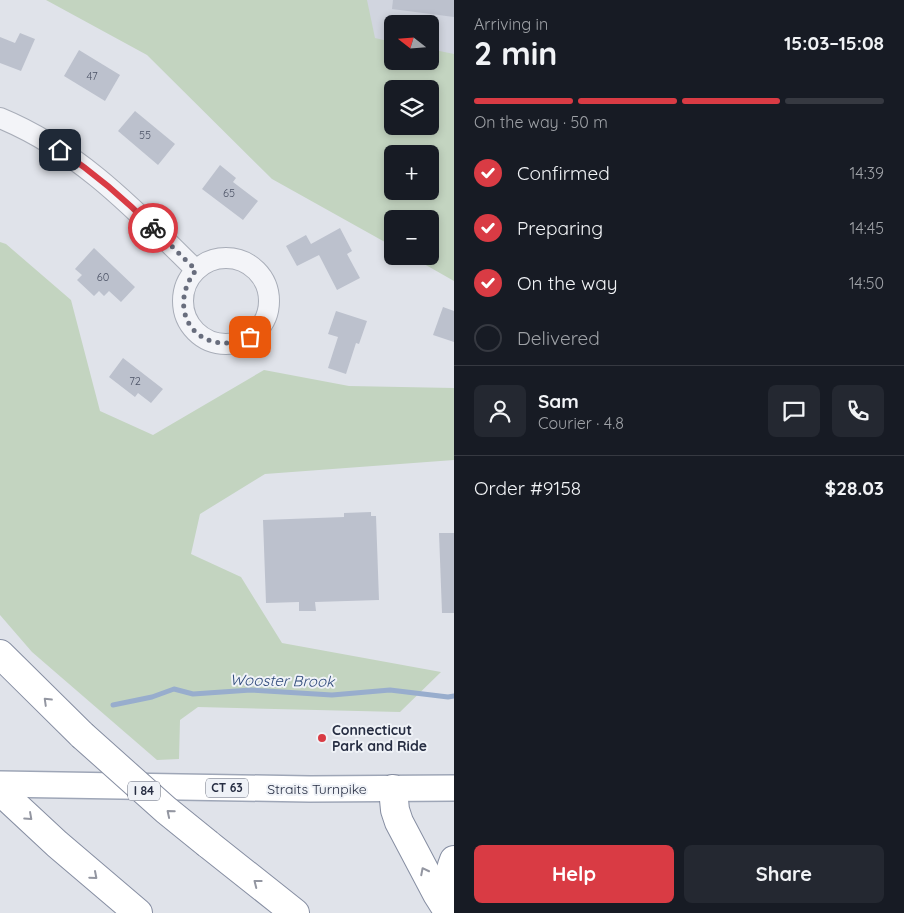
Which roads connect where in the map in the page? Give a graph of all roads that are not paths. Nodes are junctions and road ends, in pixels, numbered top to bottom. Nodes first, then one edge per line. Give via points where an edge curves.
1 (0, 118) edge
2 (196, 270) junction
3 (0, 654) edge
4 (0, 784) edge
5 (454, 788) edge
6 (392, 789) junction
7 (0, 791) edge
8 (454, 860) edge
9 (454, 906) edge
10 (138, 913) edge
11 (295, 913) edge
12 (449, 913) edge

1 - 2 street via 44,140 91,171
2 - 2 street via 183,295 188,322 197,334 223,344 237,343 250,337 266,315 266,287 259,274 236,259 208,262
11 -> 3 highway, I 84, bridge via 145,792
4 - 6 main road, Straits Turnpike / CT 63
5 - 6 main road, Straits Turnpike / CT 63
12 -> 6 highway via 399,822
7 -> 10 highway
8 - 9 highway via 450,880

